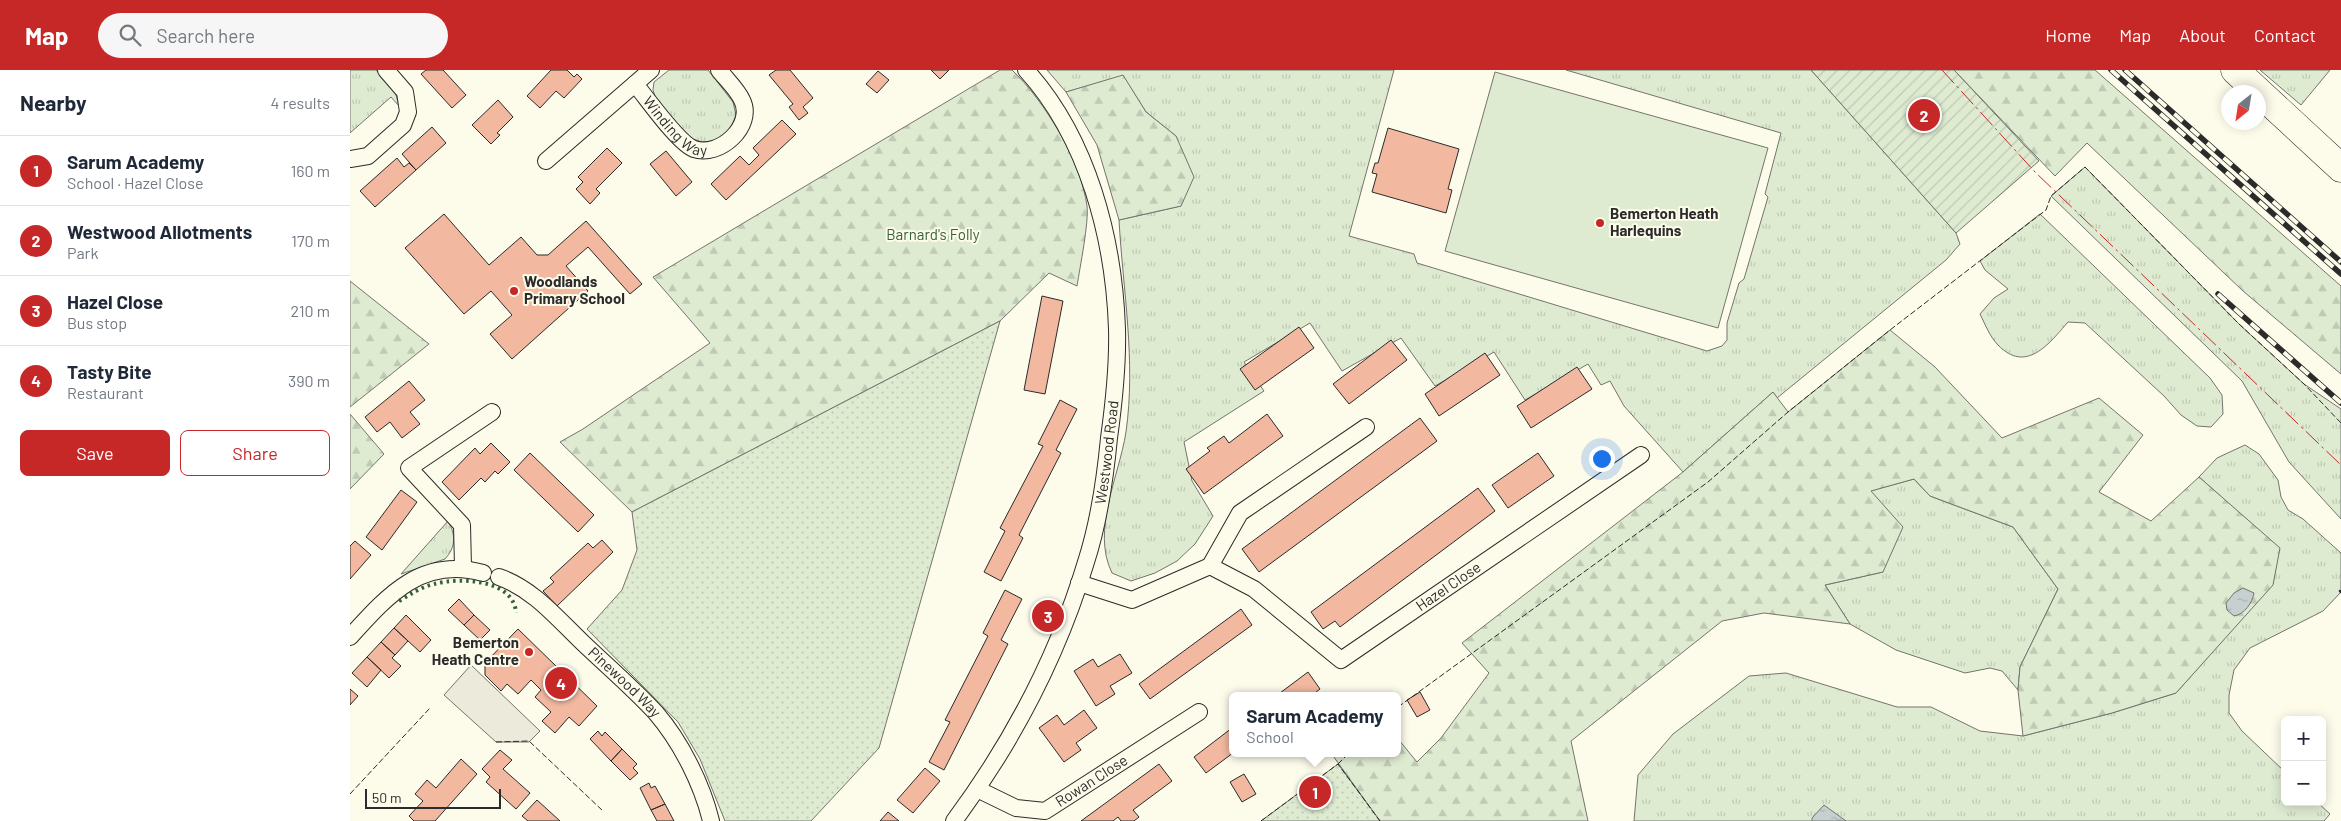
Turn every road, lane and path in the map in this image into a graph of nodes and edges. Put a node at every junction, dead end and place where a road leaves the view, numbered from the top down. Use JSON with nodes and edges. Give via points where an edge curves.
{"nodes":[{"id":1,"x":386,"y":70,"type":"edge"},
{"id":2,"x":651,"y":70,"type":"edge"},
{"id":3,"x":718,"y":70,"type":"edge"},
{"id":4,"x":1026,"y":70,"type":"edge"},
{"id":5,"x":2235,"y":70,"type":"edge"},
{"id":6,"x":635,"y":84,"type":"junction"},
{"id":7,"x":350,"y":159,"type":"edge"},
{"id":8,"x":546,"y":161,"type":"dead end"},
{"id":9,"x":2341,"y":168,"type":"edge"},
{"id":10,"x":492,"y":412,"type":"dead end"},
{"id":11,"x":1366,"y":428,"type":"dead end"},
{"id":12,"x":1641,"y":455,"type":"dead end"},
{"id":13,"x":1210,"y":566,"type":"junction"},
{"id":14,"x":463,"y":567,"type":"junction"},
{"id":15,"x":1079,"y":584,"type":"junction"},
{"id":16,"x":350,"y":637,"type":"edge"},
{"id":17,"x":1199,"y":712,"type":"dead end"},
{"id":18,"x":977,"y":789,"type":"junction"},
{"id":19,"x":711,"y":821,"type":"edge"},
{"id":20,"x":954,"y":821,"type":"edge"}],
"edges":[{"from":1,"to":7,"type":"street","via":[[405,92],[408,112],[403,125],[368,156]]},
{"from":2,"to":6,"type":"street","name":"Winding Way"},
{"from":3,"to":6,"type":"street","name":"Winding Way","via":[[742,100],[745,113],[733,138],[721,147],[707,150],[694,149],[683,141]]},
{"from":4,"to":15,"type":"street","name":"Westwood Road","via":[[1053,105],[1085,171],[1104,230],[1114,298],[1116,367],[1107,456],[1097,522]]},
{"from":5,"to":9,"type":"highway"},
{"from":6,"to":8,"type":"street","name":"Winding Way"},
{"from":10,"to":14,"type":"street","via":[[409,468],[462,525]]},
{"from":11,"to":13,"type":"street","via":[[1240,513]]},
{"from":12,"to":13,"type":"street","name":"Hazel Close","via":[[1341,660],[1254,589]]},
{"from":13,"to":15,"type":"street","via":[[1132,600]]},
{"from":14,"to":16,"type":"street","name":"Pinewood Way","via":[[412,579],[394,591]]},
{"from":14,"to":19,"type":"street","name":"Pinewood Way","via":[[512,582],[539,600],[656,714],[697,780]]},
{"from":15,"to":18,"type":"street","name":"Westwood Road","via":[[1028,704]]},
{"from":17,"to":18,"type":"street","name":"Rowan Close","via":[[1045,811],[1016,808]]},
{"from":18,"to":20,"type":"street","name":"Westwood Road"}]}
